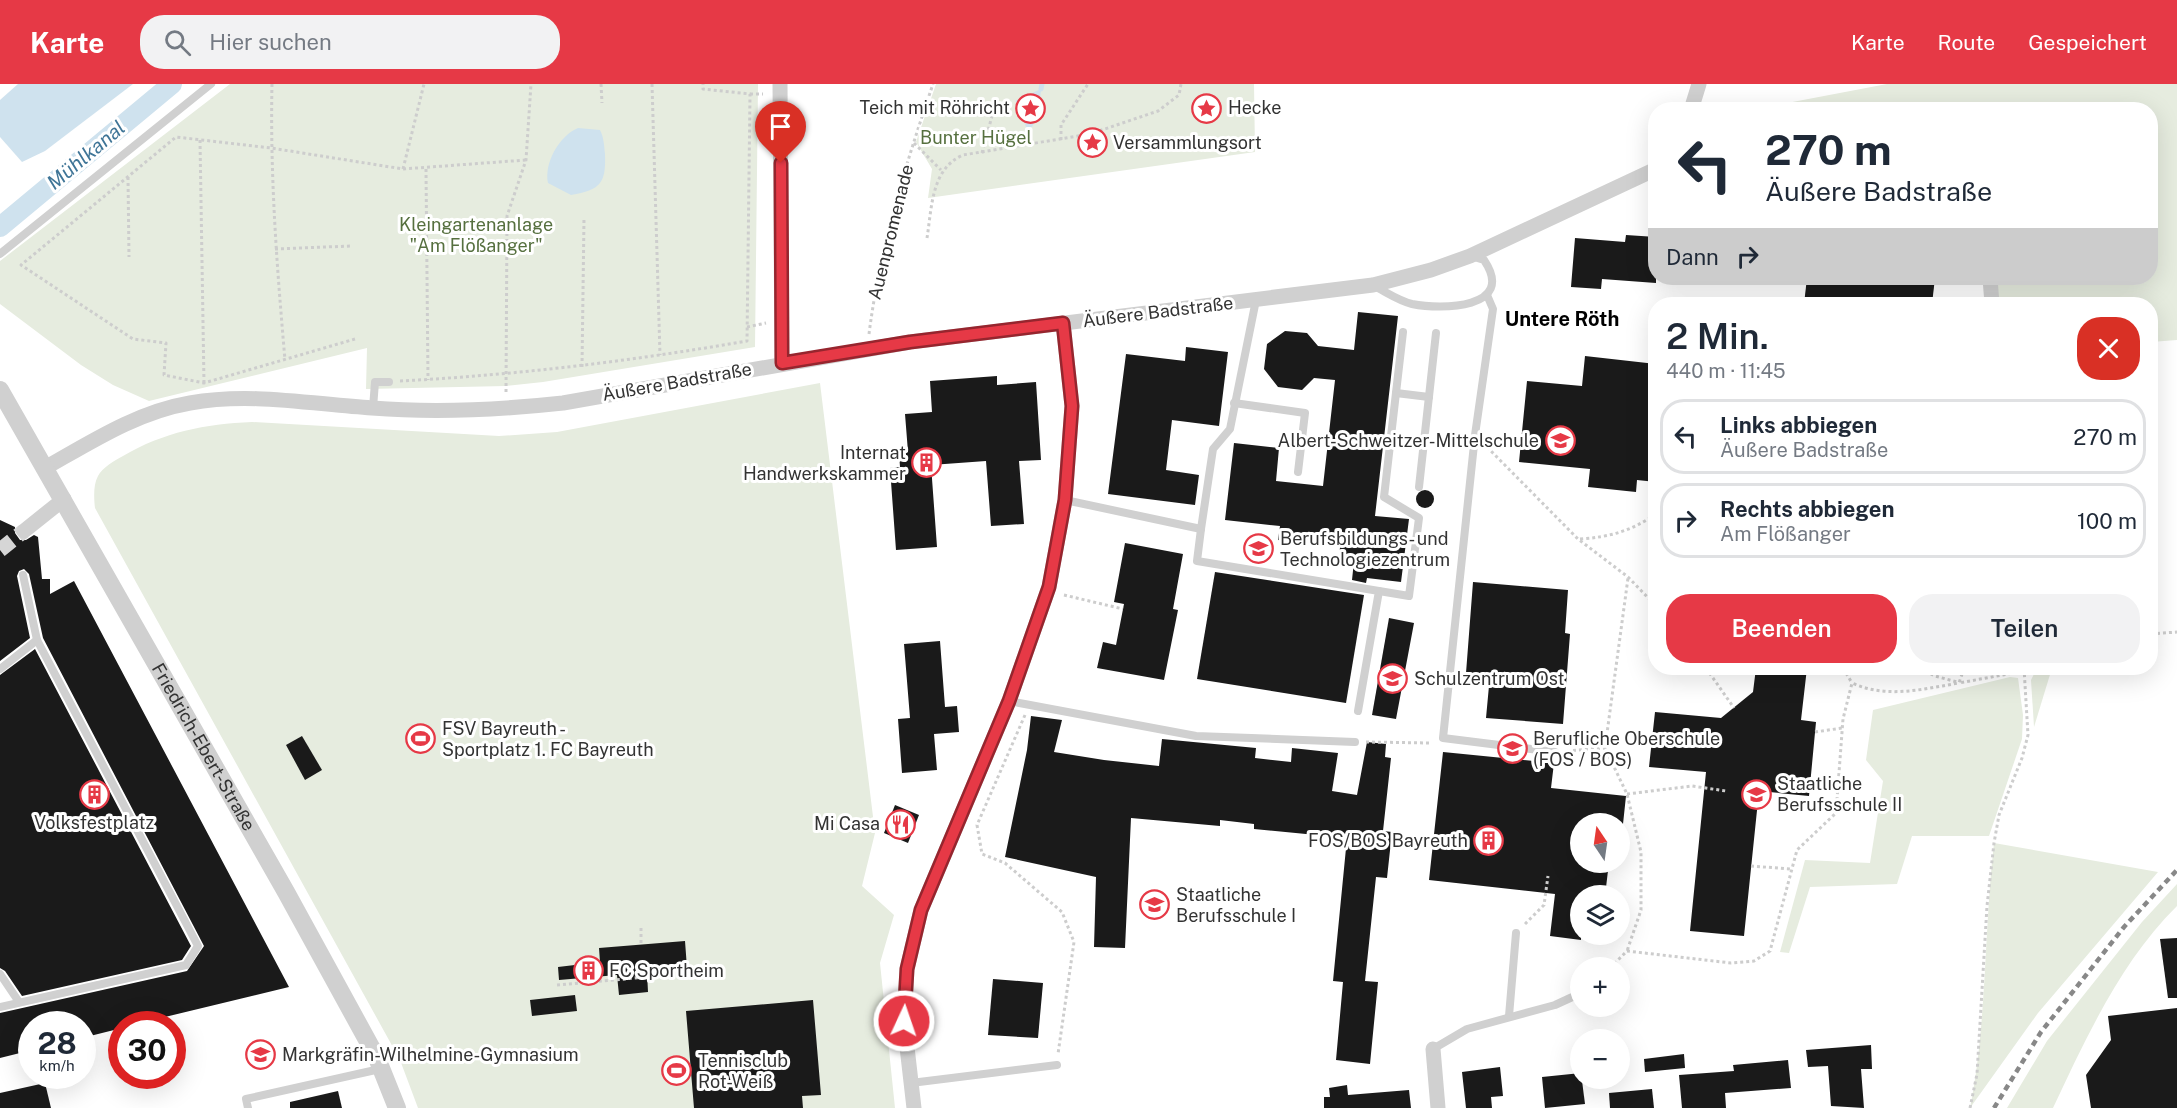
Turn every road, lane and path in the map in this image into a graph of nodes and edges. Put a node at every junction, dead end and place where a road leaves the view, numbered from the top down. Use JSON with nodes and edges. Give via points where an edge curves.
{"nodes":[{"id":1,"x":211,"y":84,"type":"edge"},
{"id":2,"x":272,"y":84,"type":"edge"},
{"id":3,"x":424,"y":84,"type":"edge"},
{"id":4,"x":531,"y":84,"type":"edge"},
{"id":5,"x":601,"y":84,"type":"edge"},
{"id":6,"x":652,"y":84,"type":"edge"},
{"id":7,"x":704,"y":84,"type":"edge"},
{"id":8,"x":780,"y":84,"type":"edge"},
{"id":9,"x":933,"y":84,"type":"edge"},
{"id":10,"x":1088,"y":84,"type":"edge"},
{"id":11,"x":1181,"y":84,"type":"edge"},
{"id":12,"x":1699,"y":84,"type":"edge"},
{"id":13,"x":1006,"y":102,"type":"dead end"},
{"id":14,"x":1693,"y":102,"type":"edge"},
{"id":15,"x":602,"y":103,"type":"dead end"},
{"id":16,"x":200,"y":140,"type":"junction"},
{"id":17,"x":1061,"y":140,"type":"junction"},
{"id":18,"x":914,"y":143,"type":"junction"},
{"id":19,"x":271,"y":148,"type":"junction"},
{"id":20,"x":982,"y":153,"type":"junction"},
{"id":21,"x":526,"y":160,"type":"junction"},
{"id":22,"x":403,"y":169,"type":"junction"},
{"id":23,"x":426,"y":169,"type":"junction"},
{"id":24,"x":941,"y":170,"type":"junction"},
{"id":25,"x":1648,"y":174,"type":"edge"},
{"id":26,"x":128,"y":177,"type":"junction"},
{"id":27,"x":584,"y":218,"type":"dead end"},
{"id":28,"x":927,"y":238,"type":"dead end"},
{"id":29,"x":351,"y":246,"type":"dead end"},
{"id":30,"x":275,"y":249,"type":"junction"},
{"id":31,"x":0,"y":254,"type":"edge"},
{"id":32,"x":1470,"y":256,"type":"junction"},
{"id":33,"x":129,"y":257,"type":"dead end"},
{"id":34,"x":1373,"y":285,"type":"junction"},
{"id":35,"x":1487,"y":295,"type":"junction"},
{"id":36,"x":1256,"y":300,"type":"junction"},
{"id":37,"x":1063,"y":323,"type":"junction"},
{"id":38,"x":1403,"y":332,"type":"dead end"},
{"id":39,"x":1436,"y":333,"type":"dead end"},
{"id":40,"x":355,"y":339,"type":"dead end"},
{"id":41,"x":867,"y":348,"type":"junction"},
{"id":42,"x":660,"y":356,"type":"junction"},
{"id":43,"x":285,"y":360,"type":"junction"},
{"id":44,"x":782,"y":363,"type":"junction"},
{"id":45,"x":582,"y":367,"type":"junction"},
{"id":46,"x":506,"y":376,"type":"junction"},
{"id":47,"x":428,"y":380,"type":"junction"},
{"id":48,"x":389,"y":382,"type":"joint"},
{"id":49,"x":204,"y":383,"type":"junction"},
{"id":50,"x":0,"y":390,"type":"edge"},
{"id":51,"x":1396,"y":393,"type":"junction"},
{"id":52,"x":1429,"y":397,"type":"junction"},
{"id":53,"x":1234,"y":403,"type":"junction"},
{"id":54,"x":374,"y":408,"type":"junction"},
{"id":55,"x":505,"y":409,"type":"junction"},
{"id":56,"x":1475,"y":435,"type":"junction"},
{"id":57,"x":45,"y":468,"type":"junction"},
{"id":58,"x":1298,"y":472,"type":"dead end"},
{"id":59,"x":1419,"y":487,"type":"dead end"},
{"id":60,"x":64,"y":499,"type":"junction"},
{"id":61,"x":1065,"y":500,"type":"junction"},
{"id":62,"x":1648,"y":519,"type":"edge"},
{"id":63,"x":1201,"y":529,"type":"junction"},
{"id":64,"x":24,"y":531,"type":"tunnel mouth"},
{"id":65,"x":1578,"y":539,"type":"junction"},
{"id":66,"x":23,"y":575,"type":"dead end"},
{"id":67,"x":1628,"y":577,"type":"junction"},
{"id":68,"x":1048,"y":591,"type":"junction"},
{"id":69,"x":1379,"y":591,"type":"junction"},
{"id":70,"x":1648,"y":598,"type":"edge"},
{"id":71,"x":1123,"y":609,"type":"dead end"},
{"id":72,"x":2177,"y":632,"type":"edge"},
{"id":73,"x":2158,"y":633,"type":"edge"},
{"id":74,"x":37,"y":640,"type":"junction"},
{"id":75,"x":0,"y":669,"type":"edge"},
{"id":76,"x":1711,"y":675,"type":"edge"},
{"id":77,"x":1847,"y":675,"type":"edge"},
{"id":78,"x":1933,"y":675,"type":"edge"},
{"id":79,"x":1962,"y":675,"type":"edge"},
{"id":80,"x":1997,"y":675,"type":"edge"},
{"id":81,"x":2025,"y":675,"type":"edge"},
{"id":82,"x":1852,"y":683,"type":"junction"},
{"id":83,"x":1959,"y":683,"type":"junction"},
{"id":84,"x":1009,"y":701,"type":"junction"},
{"id":85,"x":1029,"y":705,"type":"junction"},
{"id":86,"x":1734,"y":708,"type":"dead end"},
{"id":87,"x":1358,"y":711,"type":"dead end"},
{"id":88,"x":1842,"y":729,"type":"junction"},
{"id":89,"x":1815,"y":732,"type":"dead end"},
{"id":90,"x":1355,"y":742,"type":"joint"},
{"id":91,"x":1436,"y":742,"type":"dead end"},
{"id":92,"x":1605,"y":748,"type":"junction"},
{"id":93,"x":1555,"y":752,"type":"joint"},
{"id":94,"x":1726,"y":791,"type":"dead end"},
{"id":95,"x":1627,"y":794,"type":"junction"},
{"id":96,"x":1751,"y":866,"type":"dead end"},
{"id":97,"x":1791,"y":869,"type":"junction"},
{"id":98,"x":1548,"y":876,"type":"dead end"},
{"id":99,"x":1526,"y":923,"type":"dead end"},
{"id":100,"x":641,"y":928,"type":"dead end"},
{"id":101,"x":1516,"y":933,"type":"dead end"},
{"id":102,"x":641,"y":945,"type":"dead end"},
{"id":103,"x":1627,"y":951,"type":"junction"},
{"id":104,"x":1621,"y":957,"type":"edge"},
{"id":105,"x":692,"y":973,"type":"dead end"},
{"id":106,"x":0,"y":974,"type":"edge"},
{"id":107,"x":557,"y":985,"type":"dead end"},
{"id":108,"x":1570,"y":998,"type":"edge"},
{"id":109,"x":19,"y":1002,"type":"junction"},
{"id":110,"x":0,"y":1007,"type":"edge"},
{"id":111,"x":1509,"y":1016,"type":"junction"},
{"id":112,"x":1433,"y":1049,"type":"joint"},
{"id":113,"x":1057,"y":1065,"type":"joint"},
{"id":114,"x":382,"y":1069,"type":"junction"},
{"id":115,"x":911,"y":1083,"type":"junction"},
{"id":116,"x":248,"y":1108,"type":"edge"},
{"id":117,"x":397,"y":1108,"type":"edge"},
{"id":118,"x":914,"y":1108,"type":"edge"},
{"id":119,"x":1438,"y":1108,"type":"edge"},
{"id":120,"x":1970,"y":1108,"type":"edge"}],
"edges":[{"from":1,"to":31,"type":"lane"},
{"from":2,"to":19,"type":"path"},
{"from":3,"to":22,"type":"path"},
{"from":4,"to":21,"type":"path"},
{"from":5,"to":15,"type":"path"},
{"from":6,"to":42,"type":"path"},
{"from":7,"to":42,"type":"path","via":[[703,89],[750,94],[747,341]]},
{"from":8,"to":44,"type":"street"},
{"from":9,"to":18,"type":"path","name":"Auenpromenade"},
{"from":10,"to":17,"type":"path","via":[[1061,125]]},
{"from":11,"to":17,"type":"path","via":[[1179,95],[1158,111]]},
{"from":12,"to":14,"type":"street"},
{"from":13,"to":20,"type":"path","via":[[995,105]]},
{"from":16,"to":19,"type":"path"},
{"from":16,"to":26,"type":"path","via":[[176,137]]},
{"from":16,"to":49,"type":"path"},
{"from":17,"to":20,"type":"path"},
{"from":18,"to":24,"type":"path"},
{"from":18,"to":41,"type":"path","name":"Auenpromenade","via":[[878,271]]},
{"from":19,"to":22,"type":"path"},
{"from":19,"to":30,"type":"path"},
{"from":20,"to":24,"type":"path","via":[[950,161]]},
{"from":21,"to":23,"type":"path"},
{"from":21,"to":46,"type":"path","via":[[507,216]]},
{"from":22,"to":23,"type":"path"},
{"from":23,"to":47,"type":"path"},
{"from":24,"to":28,"type":"path"},
{"from":25,"to":32,"type":"street","name":"Äußere Badstraße"},
{"from":26,"to":33,"type":"path"},
{"from":26,"to":49,"type":"path","via":[[21,265],[133,339],[165,343],[164,375]]},
{"from":27,"to":45,"type":"path"},
{"from":29,"to":30,"type":"path"},
{"from":30,"to":43,"type":"path"},
{"from":32,"to":34,"type":"street","name":"Äußere Badstraße"},
{"from":32,"to":35,"type":"lane","via":[[1484,260],[1489,267],[1492,281]]},
{"from":34,"to":35,"type":"lane","via":[[1410,304],[1452,307],[1476,302]]},
{"from":34,"to":36,"type":"street","name":"Äußere Badstraße"},
{"from":35,"to":56,"type":"lane","via":[[1493,309]]},
{"from":36,"to":37,"type":"street","name":"Äußere Badstraße"},
{"from":36,"to":53,"type":"lane"},
{"from":37,"to":41,"type":"street","name":"Äußere Badstraße"},
{"from":37,"to":61,"type":"street","via":[[1072,406]]},
{"from":38,"to":51,"type":"lane"},
{"from":39,"to":52,"type":"lane"},
{"from":40,"to":43,"type":"path"},
{"from":41,"to":44,"type":"street","name":"Äußere Badstraße"},
{"from":42,"to":45,"type":"path"},
{"from":43,"to":49,"type":"path"},
{"from":44,"to":55,"type":"street","name":"Äußere Badstraße","via":[[563,403]]},
{"from":45,"to":46,"type":"path"},
{"from":46,"to":47,"type":"path"},
{"from":46,"to":55,"type":"path"},
{"from":47,"to":48,"type":"path"},
{"from":48,"to":54,"type":"lane","via":[[375,382]]},
{"from":50,"to":57,"type":"street","name":"Friedrich-Ebert-Straße"},
{"from":51,"to":52,"type":"lane"},
{"from":51,"to":69,"type":"lane","via":[[1384,497],[1419,518],[1409,596]]},
{"from":52,"to":59,"type":"lane"},
{"from":53,"to":58,"type":"lane","via":[[1305,413]]},
{"from":53,"to":63,"type":"lane","via":[[1230,429],[1213,448]]},
{"from":54,"to":55,"type":"street","name":"Äußere Badstraße"},
{"from":54,"to":57,"type":"street","name":"Äußere Badstraße","via":[[226,398],[188,403],[148,414]]},
{"from":56,"to":65,"type":"path"},
{"from":56,"to":93,"type":"lane","via":[[1443,738]]},
{"from":57,"to":60,"type":"street","name":"Friedrich-Ebert-Straße"},
{"from":60,"to":64,"type":"street"},
{"from":60,"to":114,"type":"street","name":"Friedrich-Ebert-Straße","via":[[227,784]]},
{"from":61,"to":63,"type":"lane"},
{"from":61,"to":68,"type":"street"},
{"from":62,"to":65,"type":"path","via":[[1608,537]]},
{"from":63,"to":69,"type":"lane","via":[[1197,561]]},
{"from":65,"to":67,"type":"path"},
{"from":66,"to":74,"type":"lane"},
{"from":67,"to":70,"type":"path"},
{"from":67,"to":92,"type":"path"},
{"from":68,"to":71,"type":"path"},
{"from":68,"to":84,"type":"street"},
{"from":69,"to":87,"type":"lane"},
{"from":72,"to":73,"type":"path"},
{"from":74,"to":75,"type":"lane"},
{"from":74,"to":109,"type":"lane","via":[[198,946],[186,965]]},
{"from":76,"to":86,"type":"path"},
{"from":77,"to":82,"type":"path"},
{"from":78,"to":83,"type":"path"},
{"from":79,"to":83,"type":"path"},
{"from":80,"to":83,"type":"path"},
{"from":81,"to":120,"type":"path","via":[[2028,735],[1999,815],[1987,906],[1977,1074]]},
{"from":82,"to":83,"type":"path","via":[[1870,691],[1901,693]]},
{"from":82,"to":88,"type":"path"},
{"from":84,"to":85,"type":"lane"},
{"from":84,"to":115,"type":"street","via":[[921,910],[907,969],[904,1021]]},
{"from":85,"to":90,"type":"lane","via":[[1196,736]]},
{"from":85,"to":113,"type":"path","via":[[977,825],[982,854],[1005,863],[1062,912],[1074,942]]},
{"from":88,"to":89,"type":"path"},
{"from":88,"to":97,"type":"path","via":[[1836,813],[1797,850]]},
{"from":90,"to":91,"type":"path"},
{"from":92,"to":93,"type":"path"},
{"from":92,"to":95,"type":"path"},
{"from":94,"to":95,"type":"path","via":[[1692,786]]},
{"from":95,"to":103,"type":"path","via":[[1641,852],[1641,910]]},
{"from":96,"to":97,"type":"path"},
{"from":97,"to":103,"type":"path","via":[[1770,951],[1755,961],[1731,963]]},
{"from":98,"to":99,"type":"path","via":[[1544,905]]},
{"from":100,"to":102,"type":"path"},
{"from":101,"to":111,"type":"lane"},
{"from":103,"to":104,"type":"path"},
{"from":105,"to":107,"type":"path"},
{"from":106,"to":109,"type":"lane"},
{"from":108,"to":111,"type":"lane"},
{"from":109,"to":110,"type":"lane"},
{"from":111,"to":112,"type":"lane","via":[[1467,1029]]},
{"from":112,"to":119,"type":"street"},
{"from":113,"to":115,"type":"lane"},
{"from":114,"to":116,"type":"lane","via":[[246,1099]]},
{"from":114,"to":117,"type":"street","name":"Friedrich-Ebert-Straße"},
{"from":115,"to":118,"type":"street"}]}
